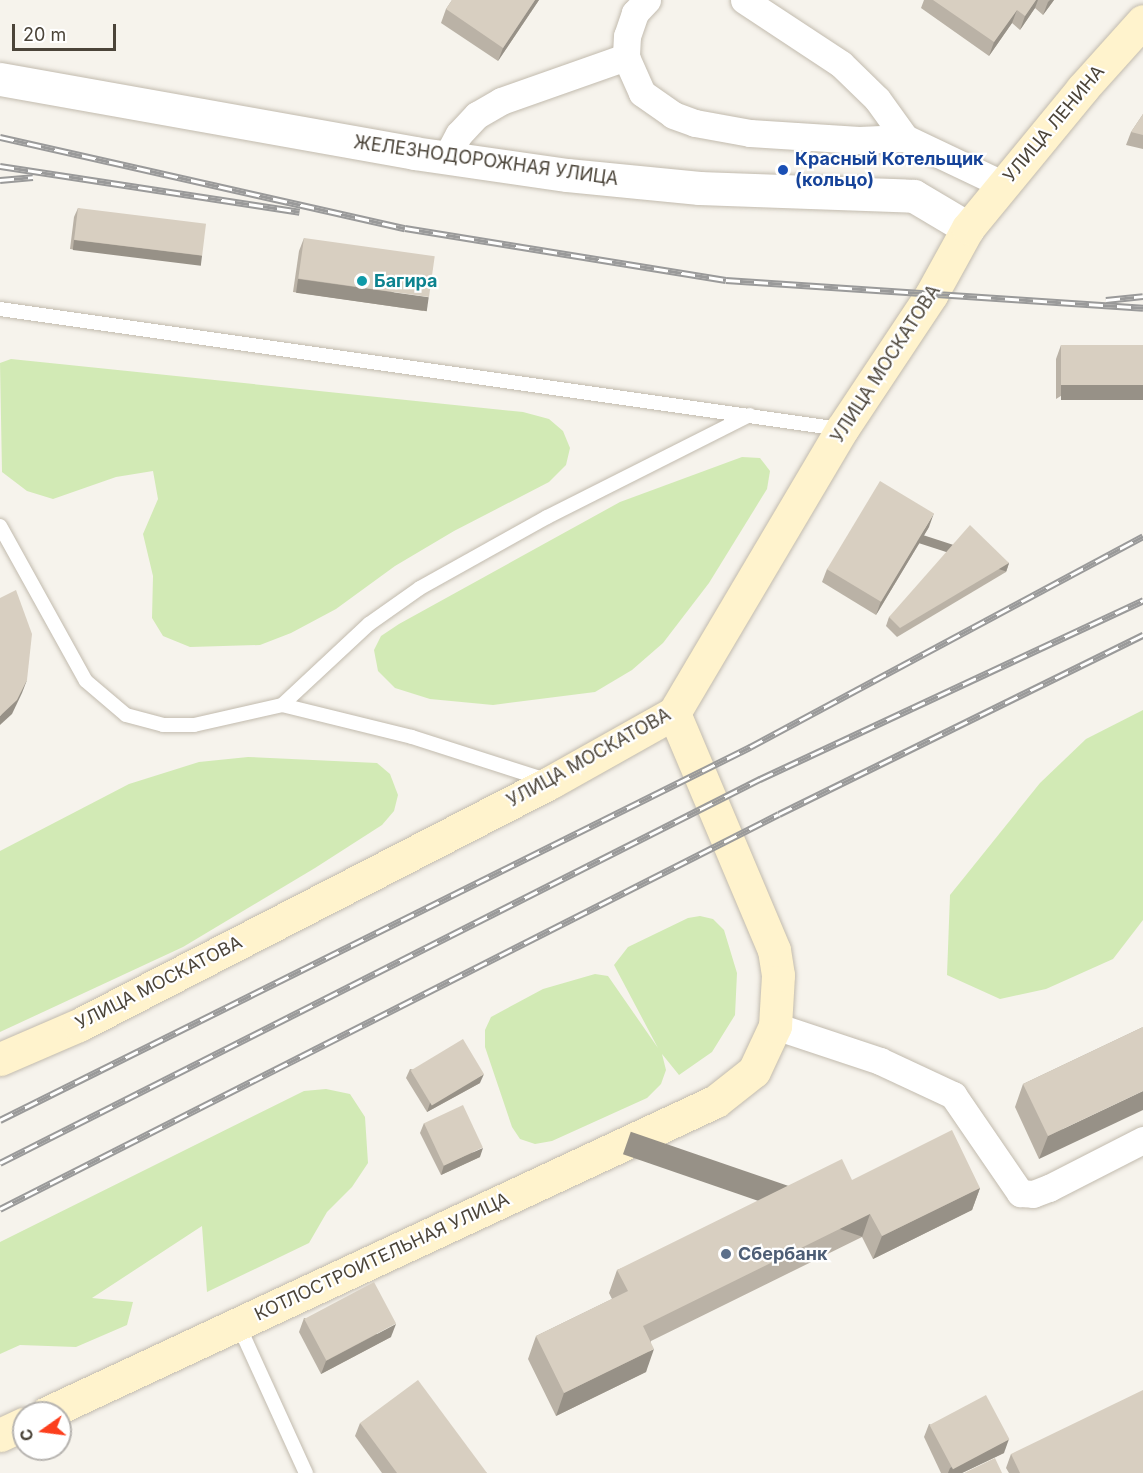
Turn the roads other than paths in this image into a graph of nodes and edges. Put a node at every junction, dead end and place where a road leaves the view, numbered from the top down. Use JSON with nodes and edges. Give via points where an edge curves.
{"nodes":[{"id":1,"x":646,"y":0,"type":"edge"},
{"id":2,"x":744,"y":0,"type":"edge"},
{"id":3,"x":1143,"y":21,"type":"edge"},
{"id":4,"x":627,"y":57,"type":"junction"},
{"id":5,"x":0,"y":79,"type":"edge"},
{"id":6,"x":905,"y":138,"type":"junction"},
{"id":7,"x":446,"y":158,"type":"junction"},
{"id":8,"x":1004,"y":185,"type":"junction"},
{"id":9,"x":968,"y":228,"type":"junction"},
{"id":10,"x":0,"y":309,"type":"edge"},
{"id":11,"x":750,"y":415,"type":"junction"},
{"id":12,"x":843,"y":429,"type":"junction"},
{"id":13,"x":0,"y":526,"type":"edge"},
{"id":14,"x":282,"y":705,"type":"junction"},
{"id":15,"x":674,"y":713,"type":"junction"},
{"id":16,"x":551,"y":782,"type":"junction"},
{"id":17,"x":775,"y":1026,"type":"junction"},
{"id":18,"x":0,"y":1059,"type":"edge"},
{"id":19,"x":1143,"y":1140,"type":"edge"},
{"id":20,"x":238,"y":1324,"type":"junction"},
{"id":21,"x":72,"y":1401,"type":"edge"},
{"id":22,"x":306,"y":1473,"type":"edge"}],
"edges":[{"from":1,"to":4,"type":"street","via":[[635,13],[627,36]]},
{"from":2,"to":6,"type":"street","via":[[854,75]]},
{"from":3,"to":8,"type":"main road","name":"УЛИЦА ЛЕНИНА"},
{"from":4,"to":6,"type":"street","via":[[642,93],[673,115],[695,123],[802,137]]},
{"from":4,"to":7,"type":"street","via":[[501,101],[477,115],[459,134]]},
{"from":5,"to":7,"type":"street","name":"ЖЕЛЕЗНОДОРОЖНАЯ УЛИЦА"},
{"from":6,"to":8,"type":"street"},
{"from":7,"to":9,"type":"street","name":"ЖЕЛЕЗНОДОРОЖНАЯ УЛИЦА","via":[[699,188],[914,196]]},
{"from":8,"to":9,"type":"main road","name":"УЛИЦА ЛЕНИНА"},
{"from":9,"to":12,"type":"main road","name":"УЛИЦА МОСКАТОВА","via":[[931,295]]},
{"from":10,"to":11,"type":"lane"},
{"from":11,"to":12,"type":"lane"},
{"from":11,"to":14,"type":"lane","via":[[547,517],[420,588],[369,624]]},
{"from":12,"to":15,"type":"main road","name":"УЛИЦА МОСКАТОВА"},
{"from":13,"to":14,"type":"lane","via":[[86,681],[126,715],[163,725],[194,725]]},
{"from":14,"to":16,"type":"lane","via":[[371,725]]},
{"from":15,"to":16,"type":"main road","name":"УЛИЦА МОСКАТОВА"},
{"from":15,"to":17,"type":"main road","name":"КОТЛОСТРОИТЕЛЬНАЯ УЛИЦА","via":[[774,950],[779,998]]},
{"from":16,"to":18,"type":"main road","name":"УЛИЦА МОСКАТОВА","via":[[79,1025]]},
{"from":17,"to":19,"type":"street","via":[[880,1061],[952,1095],[1020,1193],[1033,1194],[1049,1188]]},
{"from":17,"to":20,"type":"main road","name":"КОТЛОСТРОИТЕЛЬНАЯ УЛИЦА","via":[[754,1071],[716,1101]]},
{"from":20,"to":21,"type":"main road","name":"КОТЛОСТРОИТЕЛЬНАЯ УЛИЦА"},
{"from":20,"to":22,"type":"lane"}]}
